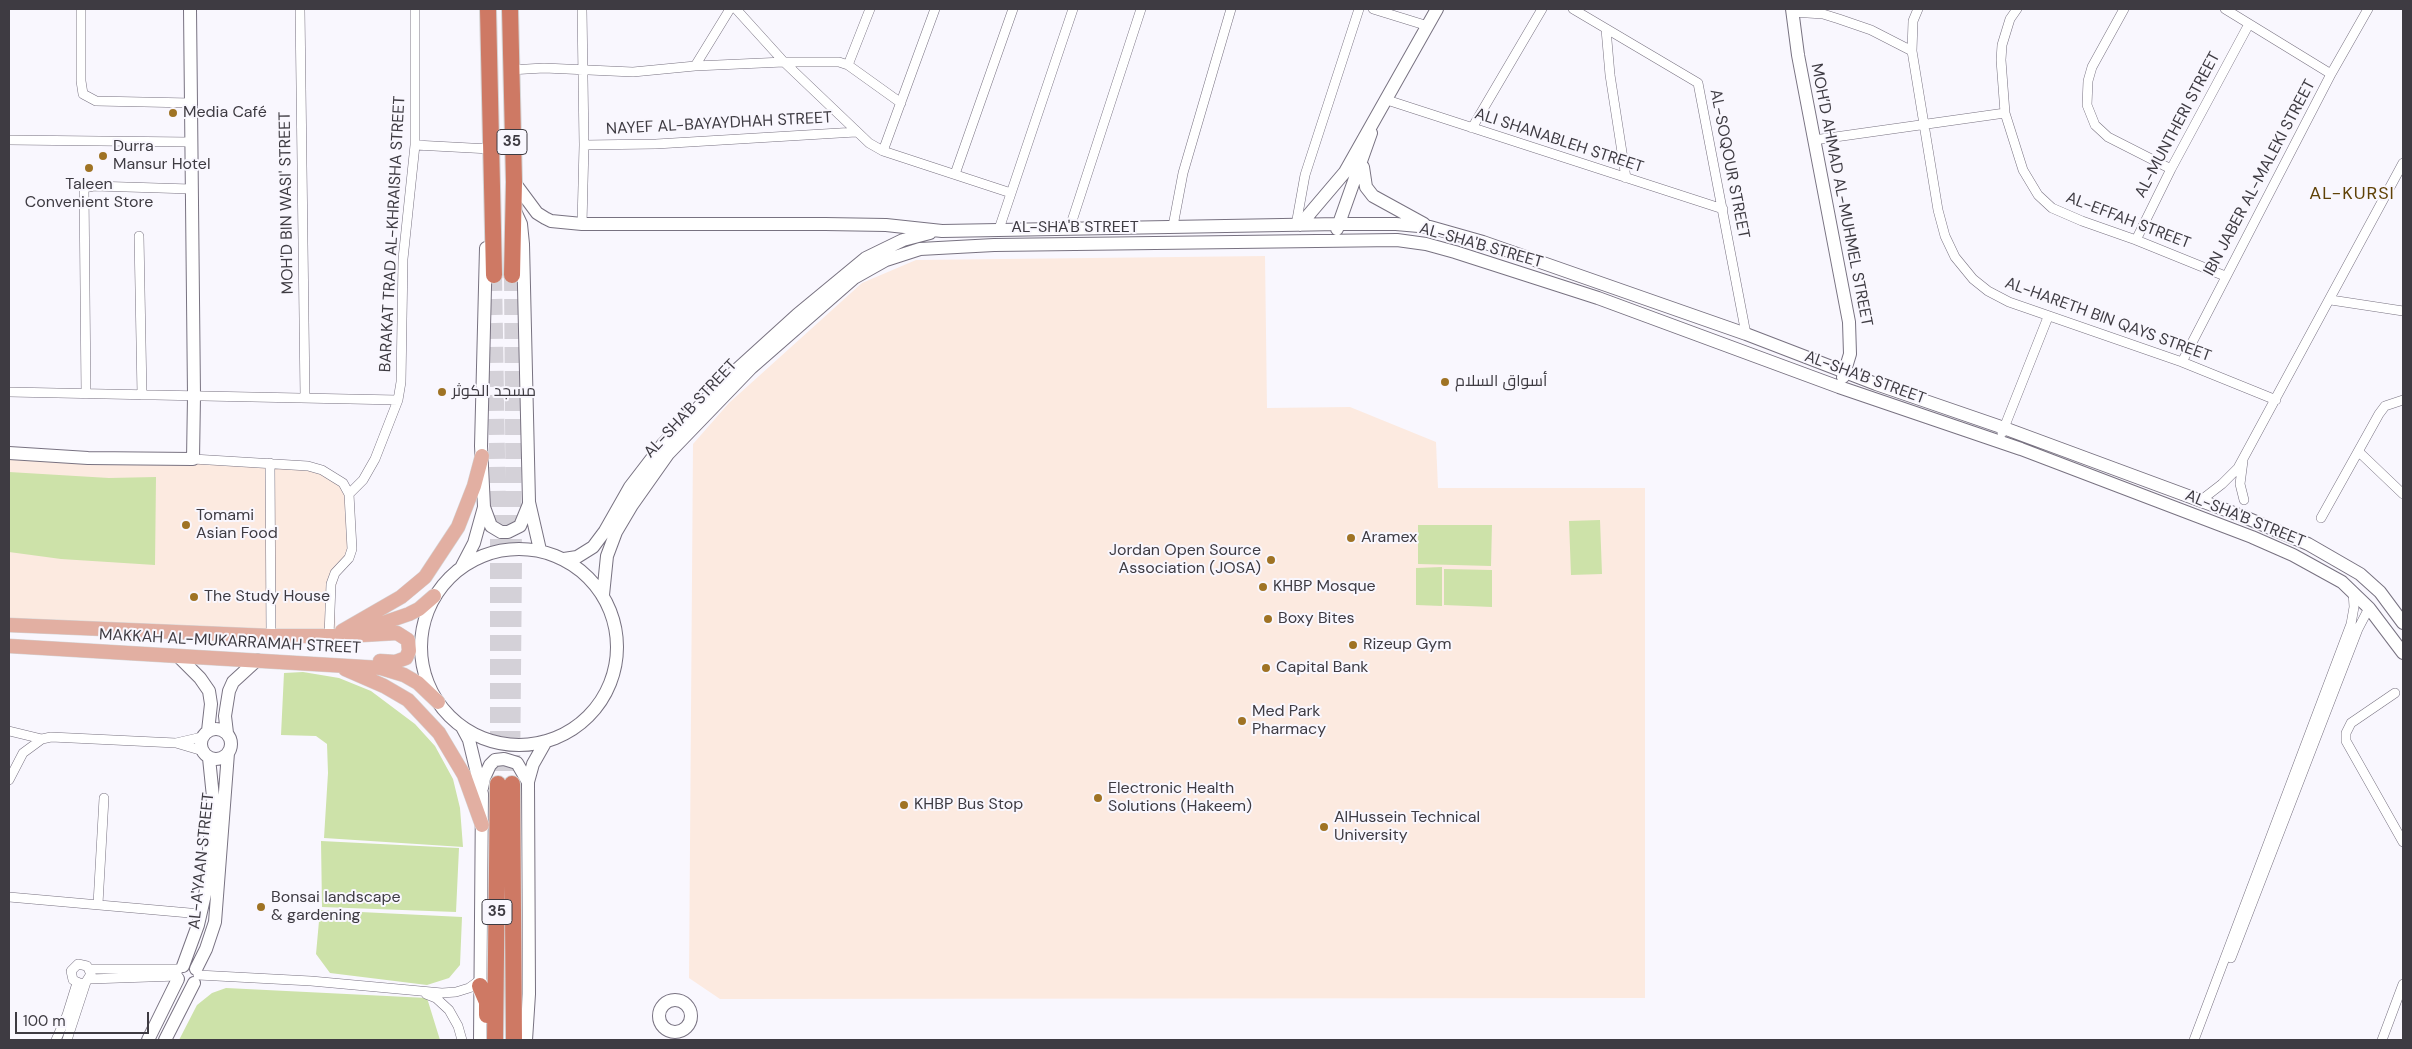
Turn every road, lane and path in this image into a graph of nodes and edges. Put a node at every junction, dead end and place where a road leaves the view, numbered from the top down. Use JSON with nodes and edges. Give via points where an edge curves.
{"nodes":[{"id":1,"x":81,"y":9,"type":"edge"},
{"id":2,"x":190,"y":9,"type":"edge"},
{"id":3,"x":300,"y":9,"type":"edge"},
{"id":4,"x":415,"y":9,"type":"edge"},
{"id":5,"x":488,"y":9,"type":"edge"},
{"id":6,"x":510,"y":9,"type":"edge"},
{"id":7,"x":582,"y":9,"type":"edge"},
{"id":8,"x":730,"y":9,"type":"edge"},
{"id":9,"x":736,"y":9,"type":"edge"},
{"id":10,"x":870,"y":9,"type":"edge"},
{"id":11,"x":934,"y":9,"type":"edge"},
{"id":12,"x":1013,"y":9,"type":"edge"},
{"id":13,"x":1073,"y":9,"type":"edge"},
{"id":14,"x":1141,"y":9,"type":"edge"},
{"id":15,"x":1231,"y":9,"type":"edge"},
{"id":16,"x":1359,"y":9,"type":"edge"},
{"id":17,"x":1374,"y":9,"type":"edge"},
{"id":18,"x":1438,"y":9,"type":"edge"},
{"id":19,"x":1542,"y":9,"type":"edge"},
{"id":20,"x":1573,"y":9,"type":"edge"},
{"id":21,"x":1918,"y":9,"type":"edge"},
{"id":22,"x":2016,"y":9,"type":"edge"},
{"id":23,"x":2124,"y":9,"type":"edge"},
{"id":24,"x":2225,"y":9,"type":"edge"},
{"id":25,"x":2368,"y":9,"type":"edge"},
{"id":26,"x":1792,"y":10,"type":"edge"},
{"id":27,"x":2249,"y":24,"type":"junction"},
{"id":28,"x":1428,"y":26,"type":"junction"},
{"id":29,"x":1606,"y":29,"type":"junction"},
{"id":30,"x":1912,"y":51,"type":"junction"},
{"id":31,"x":784,"y":62,"type":"junction"},
{"id":32,"x":848,"y":65,"type":"junction"},
{"id":33,"x":696,"y":66,"type":"junction"},
{"id":34,"x":516,"y":69,"type":"junction"},
{"id":35,"x":583,"y":71,"type":"junction"},
{"id":36,"x":2331,"y":74,"type":"junction"},
{"id":37,"x":1387,"y":100,"type":"junction"},
{"id":38,"x":190,"y":103,"type":"junction"},
{"id":39,"x":901,"y":103,"type":"junction"},
{"id":40,"x":2005,"y":113,"type":"junction"},
{"id":41,"x":1373,"y":124,"type":"junction"},
{"id":42,"x":1924,"y":126,"type":"junction"},
{"id":43,"x":1472,"y":128,"type":"junction"},
{"id":44,"x":856,"y":132,"type":"junction"},
{"id":45,"x":9,"y":140,"type":"edge"},
{"id":46,"x":1814,"y":140,"type":"junction"},
{"id":47,"x":191,"y":142,"type":"junction"},
{"id":48,"x":415,"y":145,"type":"junction"},
{"id":49,"x":584,"y":145,"type":"junction"},
{"id":50,"x":490,"y":149,"type":"junction"},
{"id":51,"x":883,"y":151,"type":"junction"},
{"id":52,"x":1363,"y":162,"type":"junction"},
{"id":53,"x":2403,"y":163,"type":"edge"},
{"id":54,"x":2171,"y":169,"type":"junction"},
{"id":55,"x":955,"y":174,"type":"junction"},
{"id":56,"x":1626,"y":178,"type":"junction"},
{"id":57,"x":514,"y":182,"type":"junction"},
{"id":58,"x":191,"y":189,"type":"junction"},
{"id":59,"x":1011,"y":193,"type":"junction"},
{"id":60,"x":492,"y":206,"type":"junction"},
{"id":61,"x":514,"y":206,"type":"junction"},
{"id":62,"x":1723,"y":209,"type":"junction"},
{"id":63,"x":582,"y":224,"type":"junction"},
{"id":64,"x":1339,"y":224,"type":"junction"},
{"id":65,"x":1298,"y":225,"type":"junction"},
{"id":66,"x":1173,"y":226,"type":"junction"},
{"id":67,"x":1070,"y":227,"type":"junction"},
{"id":68,"x":1110,"y":227,"type":"junction"},
{"id":69,"x":1430,"y":227,"type":"junction"},
{"id":70,"x":999,"y":229,"type":"junction"},
{"id":71,"x":942,"y":231,"type":"junction"},
{"id":72,"x":138,"y":236,"type":"dead end"},
{"id":73,"x":1334,"y":239,"type":"junction"},
{"id":74,"x":2136,"y":240,"type":"junction"},
{"id":75,"x":1110,"y":244,"type":"junction"},
{"id":76,"x":494,"y":275,"type":"tunnel mouth"},
{"id":77,"x":512,"y":275,"type":"tunnel mouth"},
{"id":78,"x":2225,"y":276,"type":"junction"},
{"id":79,"x":2331,"y":300,"type":"junction"},
{"id":80,"x":2403,"y":311,"type":"edge"},
{"id":81,"x":2048,"y":317,"type":"junction"},
{"id":82,"x":1746,"y":334,"type":"junction"},
{"id":83,"x":2182,"y":362,"type":"junction"},
{"id":84,"x":1845,"y":372,"type":"junction"},
{"id":85,"x":1839,"y":387,"type":"junction"},
{"id":86,"x":9,"y":392,"type":"edge"},
{"id":87,"x":86,"y":394,"type":"junction"},
{"id":88,"x":142,"y":395,"type":"junction"},
{"id":89,"x":194,"y":396,"type":"junction"},
{"id":90,"x":305,"y":397,"type":"junction"},
{"id":91,"x":398,"y":400,"type":"junction"},
{"id":92,"x":2276,"y":400,"type":"junction"},
{"id":93,"x":2403,"y":400,"type":"edge"},
{"id":94,"x":2004,"y":428,"type":"junction"},
{"id":95,"x":1999,"y":441,"type":"junction"},
{"id":96,"x":2359,"y":452,"type":"junction"},
{"id":97,"x":9,"y":453,"type":"edge"},
{"id":98,"x":482,"y":456,"type":"junction"},
{"id":99,"x":2243,"y":458,"type":"junction"},
{"id":100,"x":193,"y":459,"type":"junction"},
{"id":101,"x":270,"y":463,"type":"junction"},
{"id":102,"x":349,"y":494,"type":"junction"},
{"id":103,"x":2403,"y":494,"type":"edge"},
{"id":104,"x":2244,"y":500,"type":"dead end"},
{"id":105,"x":2200,"y":501,"type":"junction"},
{"id":106,"x":529,"y":502,"type":"junction"},
{"id":107,"x":484,"y":507,"type":"junction"},
{"id":108,"x":2320,"y":518,"type":"dead end"},
{"id":109,"x":540,"y":550,"type":"junction"},
{"id":110,"x":564,"y":559,"type":"junction"},
{"id":111,"x":457,"y":570,"type":"junction"},
{"id":112,"x":2353,"y":591,"type":"junction"},
{"id":113,"x":2380,"y":592,"type":"junction"},
{"id":114,"x":603,"y":595,"type":"junction"},
{"id":115,"x":434,"y":596,"type":"junction"},
{"id":116,"x":2369,"y":608,"type":"junction"},
{"id":117,"x":2403,"y":623,"type":"edge"},
{"id":118,"x":9,"y":625,"type":"edge"},
{"id":119,"x":271,"y":636,"type":"junction"},
{"id":120,"x":337,"y":636,"type":"junction"},
{"id":121,"x":9,"y":646,"type":"edge"},
{"id":122,"x":2403,"y":653,"type":"edge"},
{"id":123,"x":179,"y":657,"type":"junction"},
{"id":124,"x":257,"y":660,"type":"junction"},
{"id":125,"x":295,"y":662,"type":"junction"},
{"id":126,"x":332,"y":665,"type":"junction"},
{"id":127,"x":2395,"y":693,"type":"dead end"},
{"id":128,"x":438,"y":702,"type":"junction"},
{"id":129,"x":460,"y":725,"type":"junction"},
{"id":130,"x":9,"y":731,"type":"edge"},
{"id":131,"x":227,"y":733,"type":"junction"},
{"id":132,"x":205,"y":734,"type":"junction"},
{"id":133,"x":42,"y":739,"type":"junction"},
{"id":134,"x":546,"y":741,"type":"junction"},
{"id":135,"x":176,"y":743,"type":"junction"},
{"id":136,"x":228,"y":753,"type":"junction"},
{"id":137,"x":206,"y":754,"type":"junction"},
{"id":138,"x":9,"y":780,"type":"edge"},
{"id":139,"x":512,"y":783,"type":"junction"},
{"id":140,"x":482,"y":794,"type":"junction"},
{"id":141,"x":104,"y":798,"type":"dead end"},
{"id":142,"x":482,"y":825,"type":"junction"},
{"id":143,"x":2403,"y":842,"type":"edge"},
{"id":144,"x":9,"y":896,"type":"edge"},
{"id":145,"x":98,"y":904,"type":"junction"},
{"id":146,"x":201,"y":914,"type":"junction"},
{"id":147,"x":180,"y":972,"type":"junction"},
{"id":148,"x":196,"y":976,"type":"junction"},
{"id":149,"x":86,"y":978,"type":"junction"},
{"id":150,"x":480,"y":983,"type":"junction"},
{"id":151,"x":2403,"y":984,"type":"edge"},
{"id":152,"x":419,"y":992,"type":"junction"},
{"id":153,"x":686,"y":1027,"type":"junction"},
{"id":154,"x":669,"y":1035,"type":"edge"},
{"id":155,"x":56,"y":1040,"type":"edge"},
{"id":156,"x":67,"y":1040,"type":"edge"},
{"id":157,"x":148,"y":1040,"type":"edge"},
{"id":158,"x":165,"y":1040,"type":"edge"},
{"id":159,"x":462,"y":1040,"type":"edge"},
{"id":160,"x":480,"y":1040,"type":"edge"},
{"id":161,"x":488,"y":1040,"type":"edge"},
{"id":162,"x":495,"y":1040,"type":"edge"},
{"id":163,"x":514,"y":1040,"type":"edge"},
{"id":164,"x":526,"y":1040,"type":"edge"},
{"id":165,"x":685,"y":1040,"type":"edge"},
{"id":166,"x":2194,"y":1040,"type":"edge"},
{"id":167,"x":2199,"y":1040,"type":"edge"},
{"id":168,"x":2382,"y":1040,"type":"edge"}],
"edges":[{"from":1,"to":38,"type":"street","via":[[83,94],[96,101]]},
{"from":2,"to":38,"type":"street"},
{"from":3,"to":90,"type":"street","name":"MOH'D BIN WASI' STREET"},
{"from":4,"to":48,"type":"street","name":"BARAKAT TRAD AL-KHRAISHA STREET"},
{"from":5,"to":50,"type":"highway","number":"35"},
{"from":6,"to":34,"type":"highway","number":"35"},
{"from":7,"to":35,"type":"street"},
{"from":8,"to":33,"type":"street"},
{"from":9,"to":31,"type":"street"},
{"from":10,"to":32,"type":"street"},
{"from":11,"to":39,"type":"street"},
{"from":12,"to":55,"type":"street"},
{"from":13,"to":59,"type":"street"},
{"from":14,"to":67,"type":"street"},
{"from":15,"to":66,"type":"street","via":[[1183,173]]},
{"from":16,"to":65,"type":"street","via":[[1305,175]]},
{"from":17,"to":28,"type":"street"},
{"from":18,"to":28,"type":"street"},
{"from":19,"to":43,"type":"street"},
{"from":20,"to":29,"type":"street","name":"AL-SOQOUR STREET"},
{"from":21,"to":30,"type":"street","name":"AL-HARETH BIN QAYS STREET","via":[[1913,21]]},
{"from":22,"to":40,"type":"street","name":"AL-EFFAH STREET","via":[[2002,45]]},
{"from":23,"to":54,"type":"street","via":[[2092,67],[2087,104],[2095,125],[2108,137]]},
{"from":24,"to":27,"type":"street"},
{"from":25,"to":36,"type":"street","name":"IBN JABER AL-MALEKI STREET"},
{"from":26,"to":30,"type":"street","via":[[1839,18]]},
{"from":26,"to":46,"type":"street","name":"MOH’D AHMAD AL-MUHMEL STREET"},
{"from":27,"to":36,"type":"street"},
{"from":27,"to":54,"type":"street","name":"AL-MUNTHERI STREET"},
{"from":28,"to":37,"type":"street"},
{"from":29,"to":56,"type":"street"},
{"from":29,"to":62,"type":"street","name":"AL-SOQOUR STREET","via":[[1698,83]]},
{"from":30,"to":42,"type":"street","name":"AL-HARETH BIN QAYS STREET"},
{"from":31,"to":32,"type":"street","via":[[825,61]]},
{"from":31,"to":33,"type":"street"},
{"from":31,"to":44,"type":"street"},
{"from":32,"to":39,"type":"street"},
{"from":33,"to":35,"type":"street","via":[[633,72]]},
{"from":34,"to":35,"type":"street"},
{"from":34,"to":57,"type":"highway","number":"35"},
{"from":35,"to":49,"type":"street"},
{"from":36,"to":78,"type":"street","name":"IBN JABER AL-MALEKI STREET"},
{"from":37,"to":41,"type":"street"},
{"from":37,"to":43,"type":"street","name":"ALI SHANABLEH STREET"},
{"from":38,"to":47,"type":"street"},
{"from":39,"to":51,"type":"street"},
{"from":40,"to":42,"type":"street"},
{"from":40,"to":74,"type":"street","name":"AL-EFFAH STREET","via":[[2023,170],[2038,195],[2052,208]]},
{"from":41,"to":52,"type":"street"},
{"from":41,"to":65,"type":"street","via":[[1335,186]]},
{"from":42,"to":46,"type":"street"},
{"from":42,"to":81,"type":"street","name":"AL-HARETH BIN QAYS STREET","via":[[1938,210],[1955,256],[1973,279],[1988,291]]},
{"from":43,"to":56,"type":"street","name":"ALI SHANABLEH STREET"},
{"from":44,"to":49,"type":"street","name":"NAYEF AL-BAYAYDHAH STREET"},
{"from":44,"to":51,"type":"street"},
{"from":45,"to":47,"type":"street"},
{"from":46,"to":84,"type":"street","name":"MOH’D AHMAD AL-MUHMEL STREET","via":[[1849,322],[1851,342]]},
{"from":47,"to":58,"type":"street"},
{"from":48,"to":50,"type":"street"},
{"from":48,"to":91,"type":"street","name":"BARAKAT TRAD AL-KHRAISHA STREET","via":[[403,259]]},
{"from":49,"to":63,"type":"street"},
{"from":50,"to":60,"type":"highway","number":"35"},
{"from":51,"to":55,"type":"street"},
{"from":52,"to":64,"type":"street"},
{"from":52,"to":69,"type":"street","via":[[1366,187],[1372,196]]},
{"from":53,"to":79,"type":"street"},
{"from":54,"to":74,"type":"street","name":"AL-MUNTHERI STREET"},
{"from":55,"to":59,"type":"street"},
{"from":56,"to":62,"type":"street","name":"ALI SHANABLEH STREET"},
{"from":57,"to":61,"type":"highway","number":"35"},
{"from":57,"to":63,"type":"street","name":"AL-SHA'B STREET","via":[[537,213],[545,218]]},
{"from":58,"to":87,"type":"street","via":[[84,188]]},
{"from":58,"to":89,"type":"street"},
{"from":59,"to":70,"type":"street"},
{"from":60,"to":76,"type":"highway","number":"35"},
{"from":60,"to":98,"type":"street","via":[[487,228]]},
{"from":61,"to":77,"type":"highway","number":"35"},
{"from":61,"to":106,"type":"street","via":[[521,224],[523,244]]},
{"from":62,"to":82,"type":"street","name":"AL-SOQOUR STREET"},
{"from":63,"to":71,"type":"street","name":"AL-SHA'B STREET","via":[[877,225]]},
{"from":64,"to":65,"type":"street","name":"AL-SHA'B STREET"},
{"from":64,"to":69,"type":"street","name":"AL-SHA'B STREET"},
{"from":64,"to":73,"type":"street"},
{"from":65,"to":66,"type":"street","name":"AL-SHA'B STREET"},
{"from":66,"to":68,"type":"street","name":"AL-SHA'B STREET"},
{"from":67,"to":68,"type":"street","name":"AL-SHA'B STREET"},
{"from":67,"to":70,"type":"street","name":"AL-SHA'B STREET"},
{"from":68,"to":75,"type":"street","via":[[1103,236]]},
{"from":69,"to":82,"type":"street","name":"AL-SHA'B STREET","via":[[1483,242]]},
{"from":70,"to":71,"type":"street","name":"AL-SHA'B STREET"},
{"from":71,"to":110,"type":"street","name":"AL-SHA'B STREET","via":[[903,240],[866,258],[797,314],[721,384],[663,444],[635,480],[593,546],[577,557]]},
{"from":72,"to":88,"type":"street"},
{"from":73,"to":75,"type":"street","name":"AL-SHA'B STREET"},
{"from":73,"to":85,"type":"street","name":"AL-SHA'B STREET","via":[[1397,240],[1455,252],[1598,298]]},
{"from":74,"to":78,"type":"street","name":"AL-EFFAH STREET"},
{"from":75,"to":114,"type":"street","name":"AL-SHA'B STREET","via":[[920,249],[886,260],[854,278],[751,368],[668,454],[616,532],[605,563]]},
{"from":78,"to":83,"type":"street","name":"IBN JABER AL-MALEKI STREET"},
{"from":79,"to":80,"type":"street"},
{"from":79,"to":92,"type":"street"},
{"from":81,"to":83,"type":"street","name":"AL-HARETH BIN QAYS STREET"},
{"from":81,"to":94,"type":"street"},
{"from":82,"to":84,"type":"street","name":"AL-SHA'B STREET"},
{"from":83,"to":92,"type":"street","name":"AL-HARETH BIN QAYS STREET"},
{"from":84,"to":85,"type":"street","name":"MOH’D AHMAD AL-MUHMEL STREET"},
{"from":84,"to":94,"type":"street","name":"AL-SHA'B STREET"},
{"from":85,"to":95,"type":"street","name":"AL-SHA'B STREET"},
{"from":86,"to":87,"type":"street"},
{"from":87,"to":88,"type":"street"},
{"from":88,"to":89,"type":"street"},
{"from":89,"to":90,"type":"street"},
{"from":89,"to":100,"type":"street"},
{"from":90,"to":91,"type":"street"},
{"from":91,"to":102,"type":"street","name":"BARAKAT TRAD AL-KHRAISHA STREET","via":[[375,459],[363,480]]},
{"from":92,"to":99,"type":"street"},
{"from":93,"to":96,"type":"street","via":[[2385,406]]},
{"from":94,"to":95,"type":"street"},
{"from":94,"to":105,"type":"street","name":"AL-SHA'B STREET"},
{"from":95,"to":112,"type":"street","name":"AL-SHA'B STREET","via":[[2252,536],[2327,573]]},
{"from":96,"to":103,"type":"street"},
{"from":96,"to":108,"type":"street"},
{"from":97,"to":100,"type":"street"},
{"from":98,"to":107,"type":"street"},
{"from":98,"to":120,"type":"main road","via":[[468,504],[449,543],[430,571],[401,596]]},
{"from":99,"to":104,"type":"street","via":[[2240,484]]},
{"from":99,"to":105,"type":"street","via":[[2230,477]]},
{"from":100,"to":101,"type":"street"},
{"from":101,"to":102,"type":"street","via":[[322,470],[343,483]]},
{"from":101,"to":119,"type":"street"},
{"from":102,"to":120,"type":"street","via":[[352,549],[349,558],[335,572],[331,584]]},
{"from":105,"to":113,"type":"street","name":"AL-SHA'B STREET","via":[[2308,544],[2360,574]]},
{"from":106,"to":107,"type":"street","via":[[520,526],[508,532],[491,526]]},
{"from":106,"to":109,"type":"street"},
{"from":107,"to":111,"type":"street","via":[[465,564]]},
{"from":109,"to":110,"type":"street"},
{"from":109,"to":111,"type":"street","via":[[496,551]]},
{"from":110,"to":114,"type":"street","via":[[584,572]]},
{"from":111,"to":115,"type":"street"},
{"from":112,"to":116,"type":"street","name":"AL-SHA'B STREET"},
{"from":112,"to":166,"type":"street","via":[[2351,624]]},
{"from":113,"to":116,"type":"street"},
{"from":113,"to":117,"type":"street","name":"AL-SHA'B STREET"},
{"from":114,"to":134,"type":"street","via":[[612,614],[618,643],[618,658],[610,686],[587,719]]},
{"from":115,"to":120,"type":"main road","name":"MAKKAH AL-MUKARRAMAH STREET","via":[[409,614]]},
{"from":115,"to":128,"type":"street","via":[[426,613],[421,650],[423,668]]},
{"from":116,"to":122,"type":"street","name":"AL-SHA'B STREET"},
{"from":116,"to":167,"type":"street","via":[[2358,629]]},
{"from":118,"to":119,"type":"main road","name":"MAKKAH AL-MUKARRAMAH STREET"},
{"from":119,"to":120,"type":"main road","name":"MAKKAH AL-MUKARRAMAH STREET"},
{"from":120,"to":125,"type":"main road","via":[[397,633],[408,640],[409,651],[406,658],[395,662]]},
{"from":121,"to":123,"type":"main road","name":"MAKKAH AL-MUKARRAMAH STREET"},
{"from":123,"to":124,"type":"main road","name":"MAKKAH AL-MUKARRAMAH STREET"},
{"from":123,"to":132,"type":"street","via":[[209,691],[211,704]]},
{"from":124,"to":125,"type":"main road","name":"MAKKAH AL-MUKARRAMAH STREET"},
{"from":124,"to":131,"type":"street","via":[[233,682],[229,691],[225,716]]},
{"from":125,"to":126,"type":"main road","name":"MAKKAH AL-MUKARRAMAH STREET"},
{"from":126,"to":128,"type":"main road","name":"MAKKAH AL-MUKARRAMAH STREET","via":[[394,670],[418,684]]},
{"from":126,"to":142,"type":"main road","via":[[384,686],[408,700],[429,721],[464,775]]},
{"from":127,"to":143,"type":"street","via":[[2351,723],[2346,741]]},
{"from":128,"to":129,"type":"street"},
{"from":129,"to":134,"type":"street","via":[[473,734],[502,743],[517,745]]},
{"from":129,"to":140,"type":"street","via":[[469,740]]},
{"from":130,"to":133,"type":"street"},
{"from":131,"to":132,"type":"street","via":[[218,728]]},
{"from":131,"to":136,"type":"street","via":[[232,743]]},
{"from":132,"to":135,"type":"street"},
{"from":132,"to":137,"type":"street"},
{"from":133,"to":135,"type":"street","via":[[61,737]]},
{"from":133,"to":138,"type":"street","via":[[24,753]]},
{"from":134,"to":139,"type":"street","via":[[533,764]]},
{"from":135,"to":137,"type":"street"},
{"from":136,"to":137,"type":"street","via":[[220,759]]},
{"from":136,"to":148,"type":"street","name":"AL-A'YAAN STREET","via":[[214,922]]},
{"from":137,"to":146,"type":"street","name":"AL-A'YAAN STREET","via":[[213,798]]},
{"from":139,"to":140,"type":"street","via":[[521,766],[504,758],[495,760],[486,771]]},
{"from":139,"to":162,"type":"highway","number":"35"},
{"from":139,"to":163,"type":"highway","number":"35"},
{"from":139,"to":164,"type":"street","via":[[528,994]]},
{"from":140,"to":142,"type":"street"},
{"from":141,"to":145,"type":"street"},
{"from":142,"to":150,"type":"street"},
{"from":144,"to":145,"type":"street"},
{"from":145,"to":146,"type":"street"},
{"from":146,"to":147,"type":"street","name":"AL-A'YAAN STREET"},
{"from":147,"to":148,"type":"street","via":[[190,965]]},
{"from":147,"to":148,"type":"street","via":[[185,984]]},
{"from":147,"to":149,"type":"street"},
{"from":147,"to":157,"type":"street","name":"AL-A'YAAN STREET"},
{"from":148,"to":152,"type":"street","via":[[311,981]]},
{"from":148,"to":158,"type":"street","name":"AL-A'YAAN STREET"},
{"from":149,"to":155,"type":"street"},
{"from":149,"to":156,"type":"street"},
{"from":150,"to":152,"type":"street","via":[[456,992]]},
{"from":150,"to":160,"type":"street"},
{"from":150,"to":161,"type":"highway","via":[[486,1002]]},
{"from":151,"to":168,"type":"street"},
{"from":152,"to":159,"type":"street","via":[[436,998],[449,1010]]},
{"from":153,"to":154,"type":"street"},
{"from":153,"to":154,"type":"street","via":[[690,1018],[688,1009],[681,1002],[672,1000],[663,1005],[659,1014]]},
{"from":153,"to":165,"type":"street"}]}
